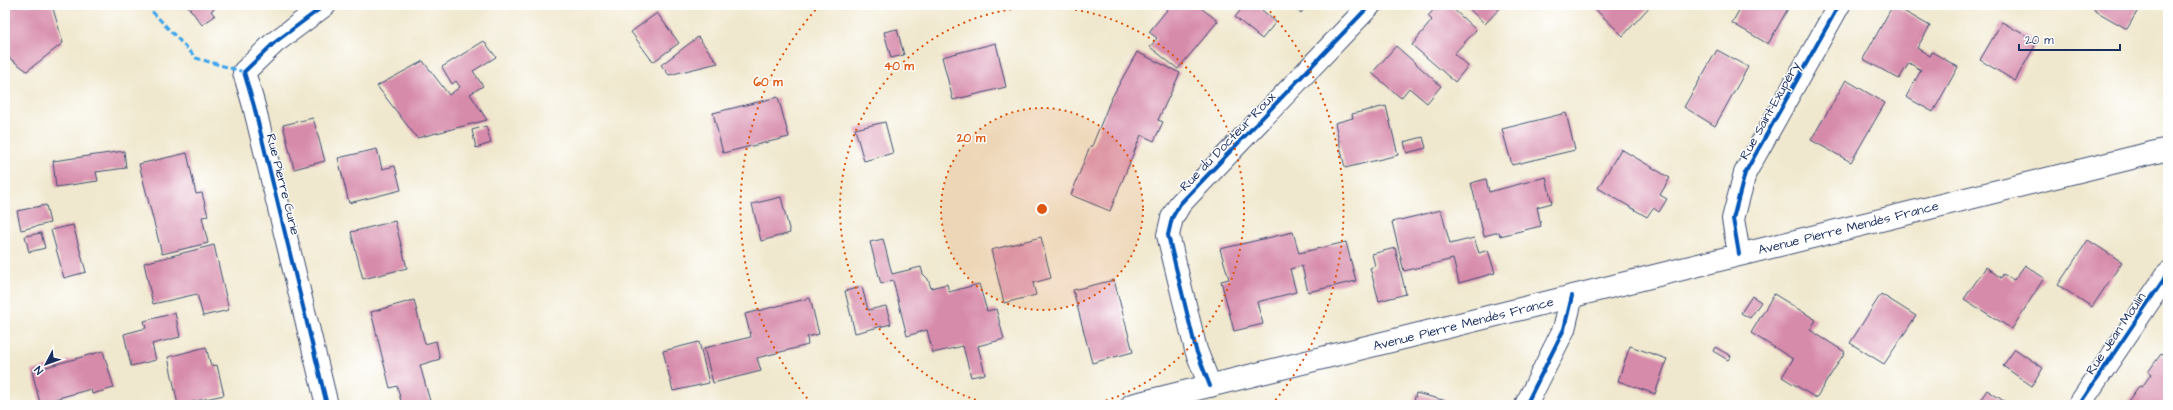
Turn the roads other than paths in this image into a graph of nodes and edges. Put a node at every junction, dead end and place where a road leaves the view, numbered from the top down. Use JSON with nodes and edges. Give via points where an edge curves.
{"nodes":[{"id":1,"x":325,"y":5,"type":"edge"},
{"id":2,"x":1370,"y":5,"type":"edge"},
{"id":3,"x":1839,"y":5,"type":"edge"},
{"id":4,"x":2168,"y":149,"type":"edge"},
{"id":5,"x":1739,"y":254,"type":"junction"},
{"id":6,"x":2168,"y":273,"type":"edge"},
{"id":7,"x":1572,"y":296,"type":"junction"},
{"id":8,"x":1210,"y":386,"type":"junction"},
{"id":9,"x":327,"y":405,"type":"edge"},
{"id":10,"x":1132,"y":405,"type":"edge"},
{"id":11,"x":1526,"y":405,"type":"edge"},
{"id":12,"x":2079,"y":405,"type":"edge"}],
"edges":[{"from":1,"to":9,"type":"street","name":"Rue Pierre Curie","via":[[274,43],[244,72]]},
{"from":2,"to":8,"type":"street","name":"Rue du Docteur Roux","via":[[1180,204],[1172,218],[1168,235],[1196,350]]},
{"from":3,"to":5,"type":"street","name":"Rue Saint-Exupéry","via":[[1745,173],[1733,219]]},
{"from":4,"to":5,"type":"street","name":"Avenue Pierre Mendès France"},
{"from":5,"to":7,"type":"street","name":"Avenue Pierre Mendès France"},
{"from":6,"to":12,"type":"street","name":"Rue Jean Moulin"},
{"from":7,"to":8,"type":"street","name":"Avenue Pierre Mendès France"},
{"from":7,"to":11,"type":"street","via":[[1564,329]]},
{"from":8,"to":10,"type":"street","name":"Avenue Pierre Mendès France"}]}
